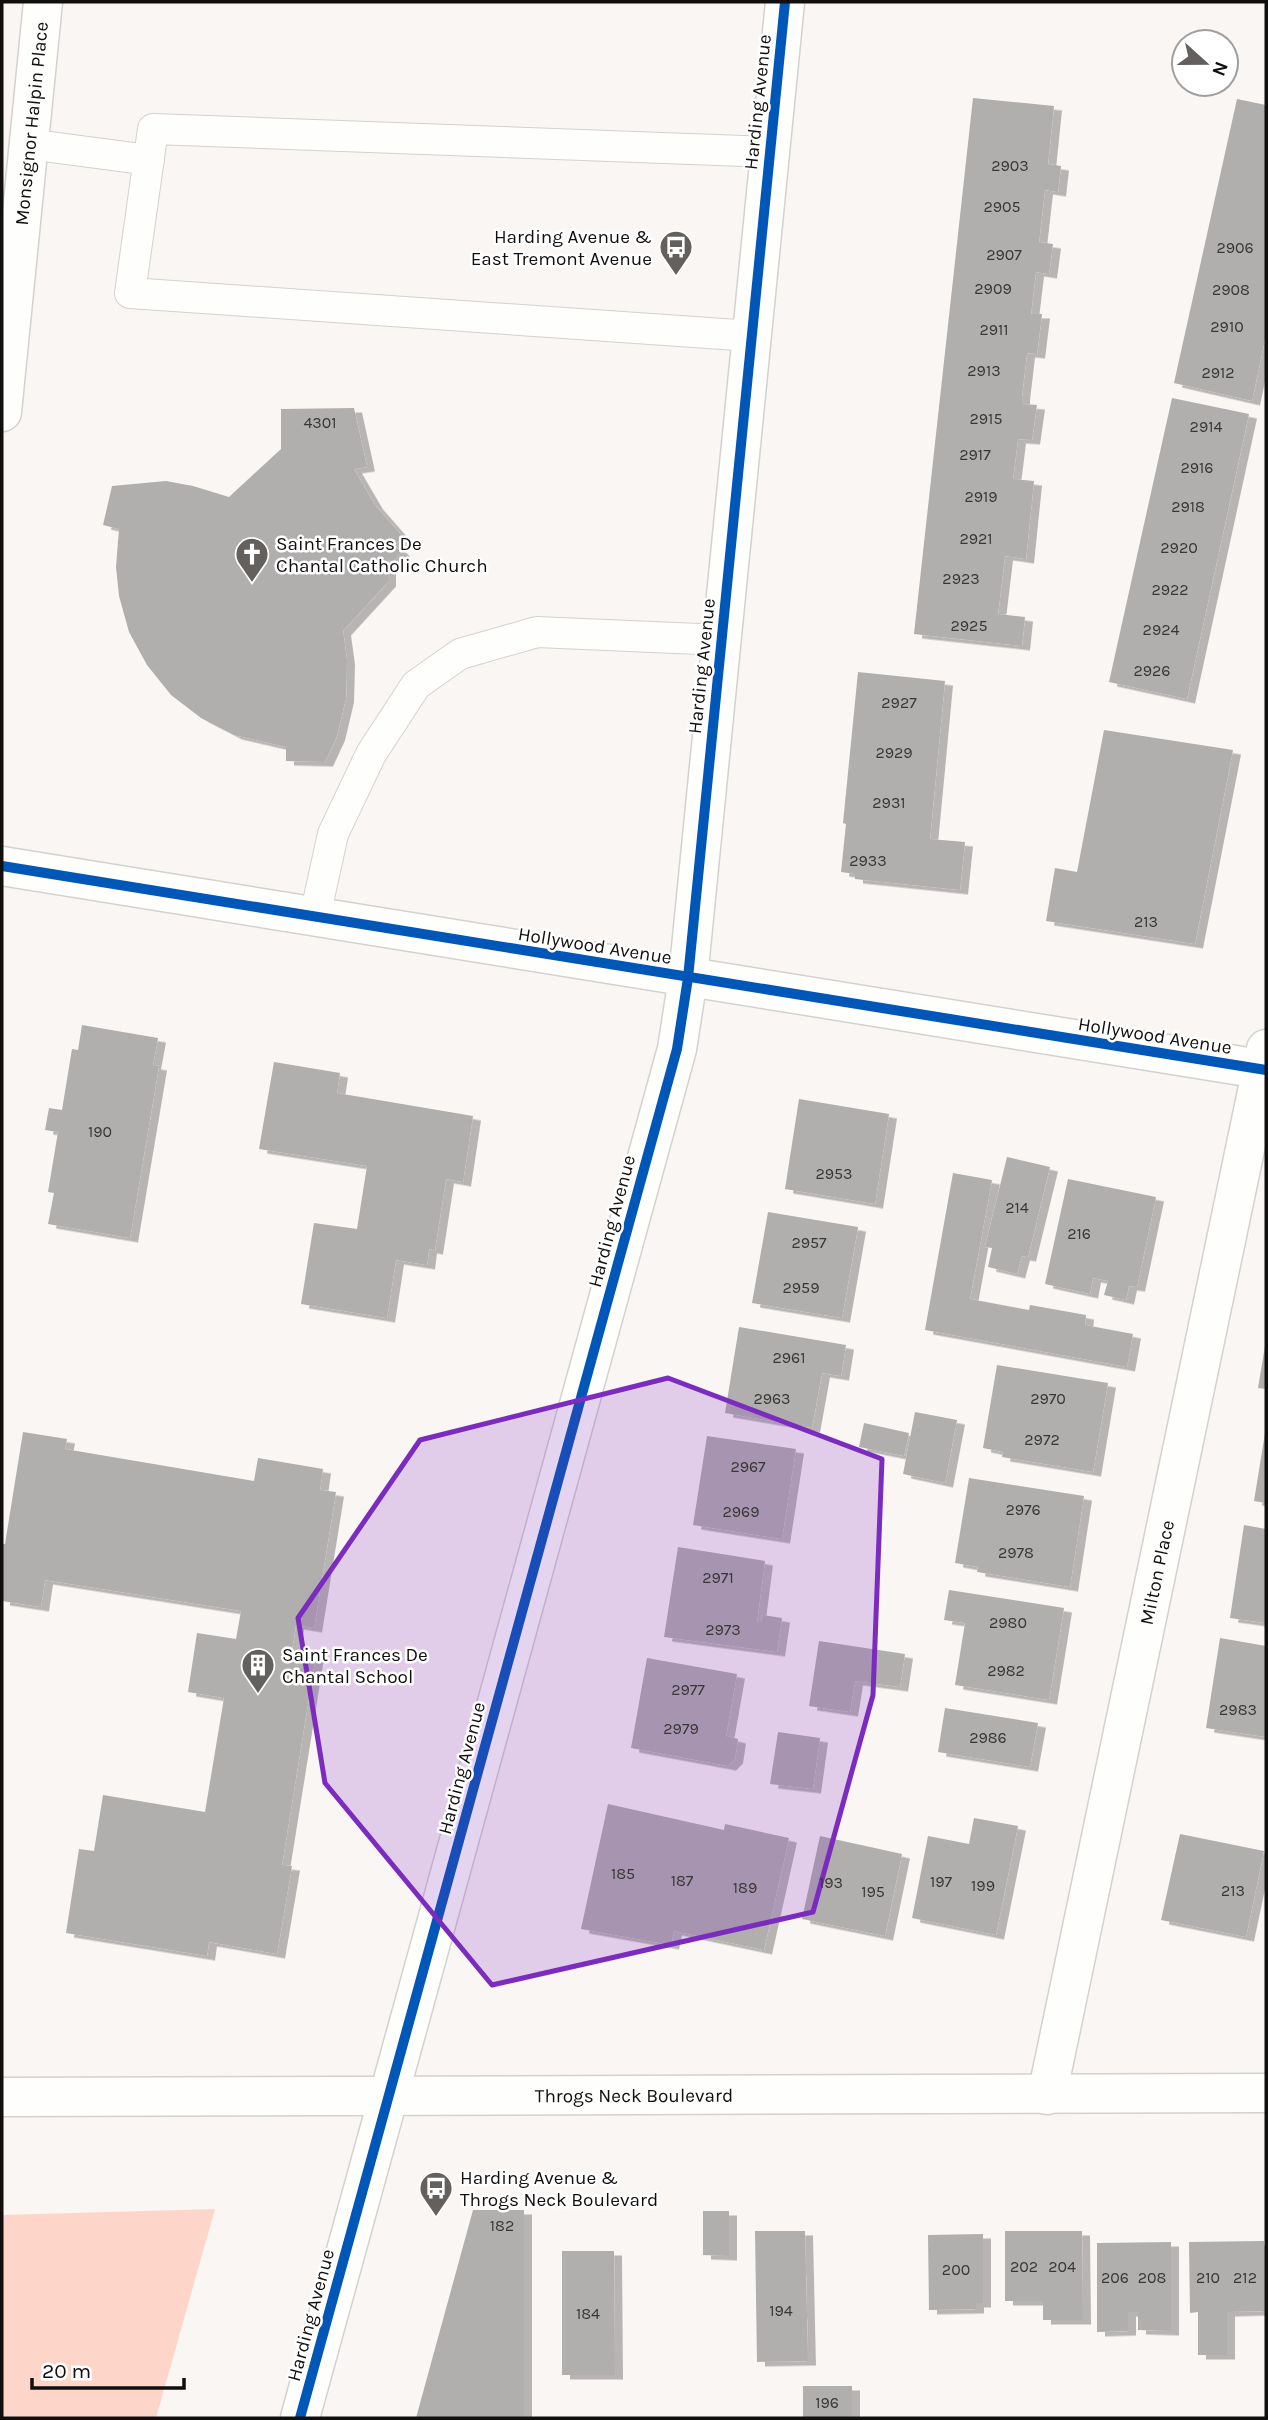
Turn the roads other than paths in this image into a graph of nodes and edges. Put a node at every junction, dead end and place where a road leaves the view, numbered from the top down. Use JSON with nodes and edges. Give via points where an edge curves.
{"nodes":[{"id":1,"x":43,"y":2,"type":"edge"},
{"id":2,"x":785,"y":2,"type":"edge"},
{"id":3,"x":29,"y":144,"type":"junction"},
{"id":4,"x":770,"y":152,"type":"junction"},
{"id":5,"x":149,"y":160,"type":"junction"},
{"id":6,"x":752,"y":336,"type":"junction"},
{"id":7,"x":2,"y":412,"type":"edge"},
{"id":8,"x":722,"y":640,"type":"junction"},
{"id":9,"x":2,"y":866,"type":"edge"},
{"id":10,"x":315,"y":916,"type":"junction"},
{"id":11,"x":688,"y":978,"type":"junction"},
{"id":12,"x":1265,"y":1063,"type":"edge"},
{"id":13,"x":1266,"y":2093,"type":"edge"},
{"id":14,"x":1047,"y":2095,"type":"junction"},
{"id":15,"x":388,"y":2096,"type":"junction"},
{"id":16,"x":2,"y":2097,"type":"edge"},
{"id":17,"x":300,"y":2418,"type":"edge"}],
"edges":[{"from":1,"to":3,"type":"street","name":"Monsignor Halpin Place"},
{"from":2,"to":4,"type":"street","name":"Harding Avenue"},
{"from":3,"to":5,"type":"lane"},
{"from":3,"to":7,"type":"street","name":"Monsignor Halpin Place"},
{"from":4,"to":5,"type":"lane","via":[[153,129]]},
{"from":4,"to":6,"type":"street","name":"Harding Avenue"},
{"from":5,"to":6,"type":"lane","via":[[130,293]]},
{"from":6,"to":8,"type":"street","name":"Harding Avenue"},
{"from":8,"to":10,"type":"lane","via":[[537,632],[460,654],[415,685],[371,754],[333,834]]},
{"from":8,"to":11,"type":"street","name":"Harding Avenue"},
{"from":9,"to":10,"type":"street","name":"Hollywood Avenue"},
{"from":10,"to":11,"type":"street","name":"Hollywood Avenue"},
{"from":11,"to":12,"type":"street","name":"Hollywood Avenue"},
{"from":11,"to":15,"type":"street","name":"Harding Avenue","via":[[673,1062]]},
{"from":12,"to":14,"type":"street","name":"Milton Place"},
{"from":13,"to":14,"type":"street","name":"Throgs Neck Boulevard"},
{"from":14,"to":15,"type":"street","name":"Throgs Neck Boulevard"},
{"from":15,"to":16,"type":"street","name":"Throgs Neck Boulevard"},
{"from":15,"to":17,"type":"street","name":"Harding Avenue"}]}
